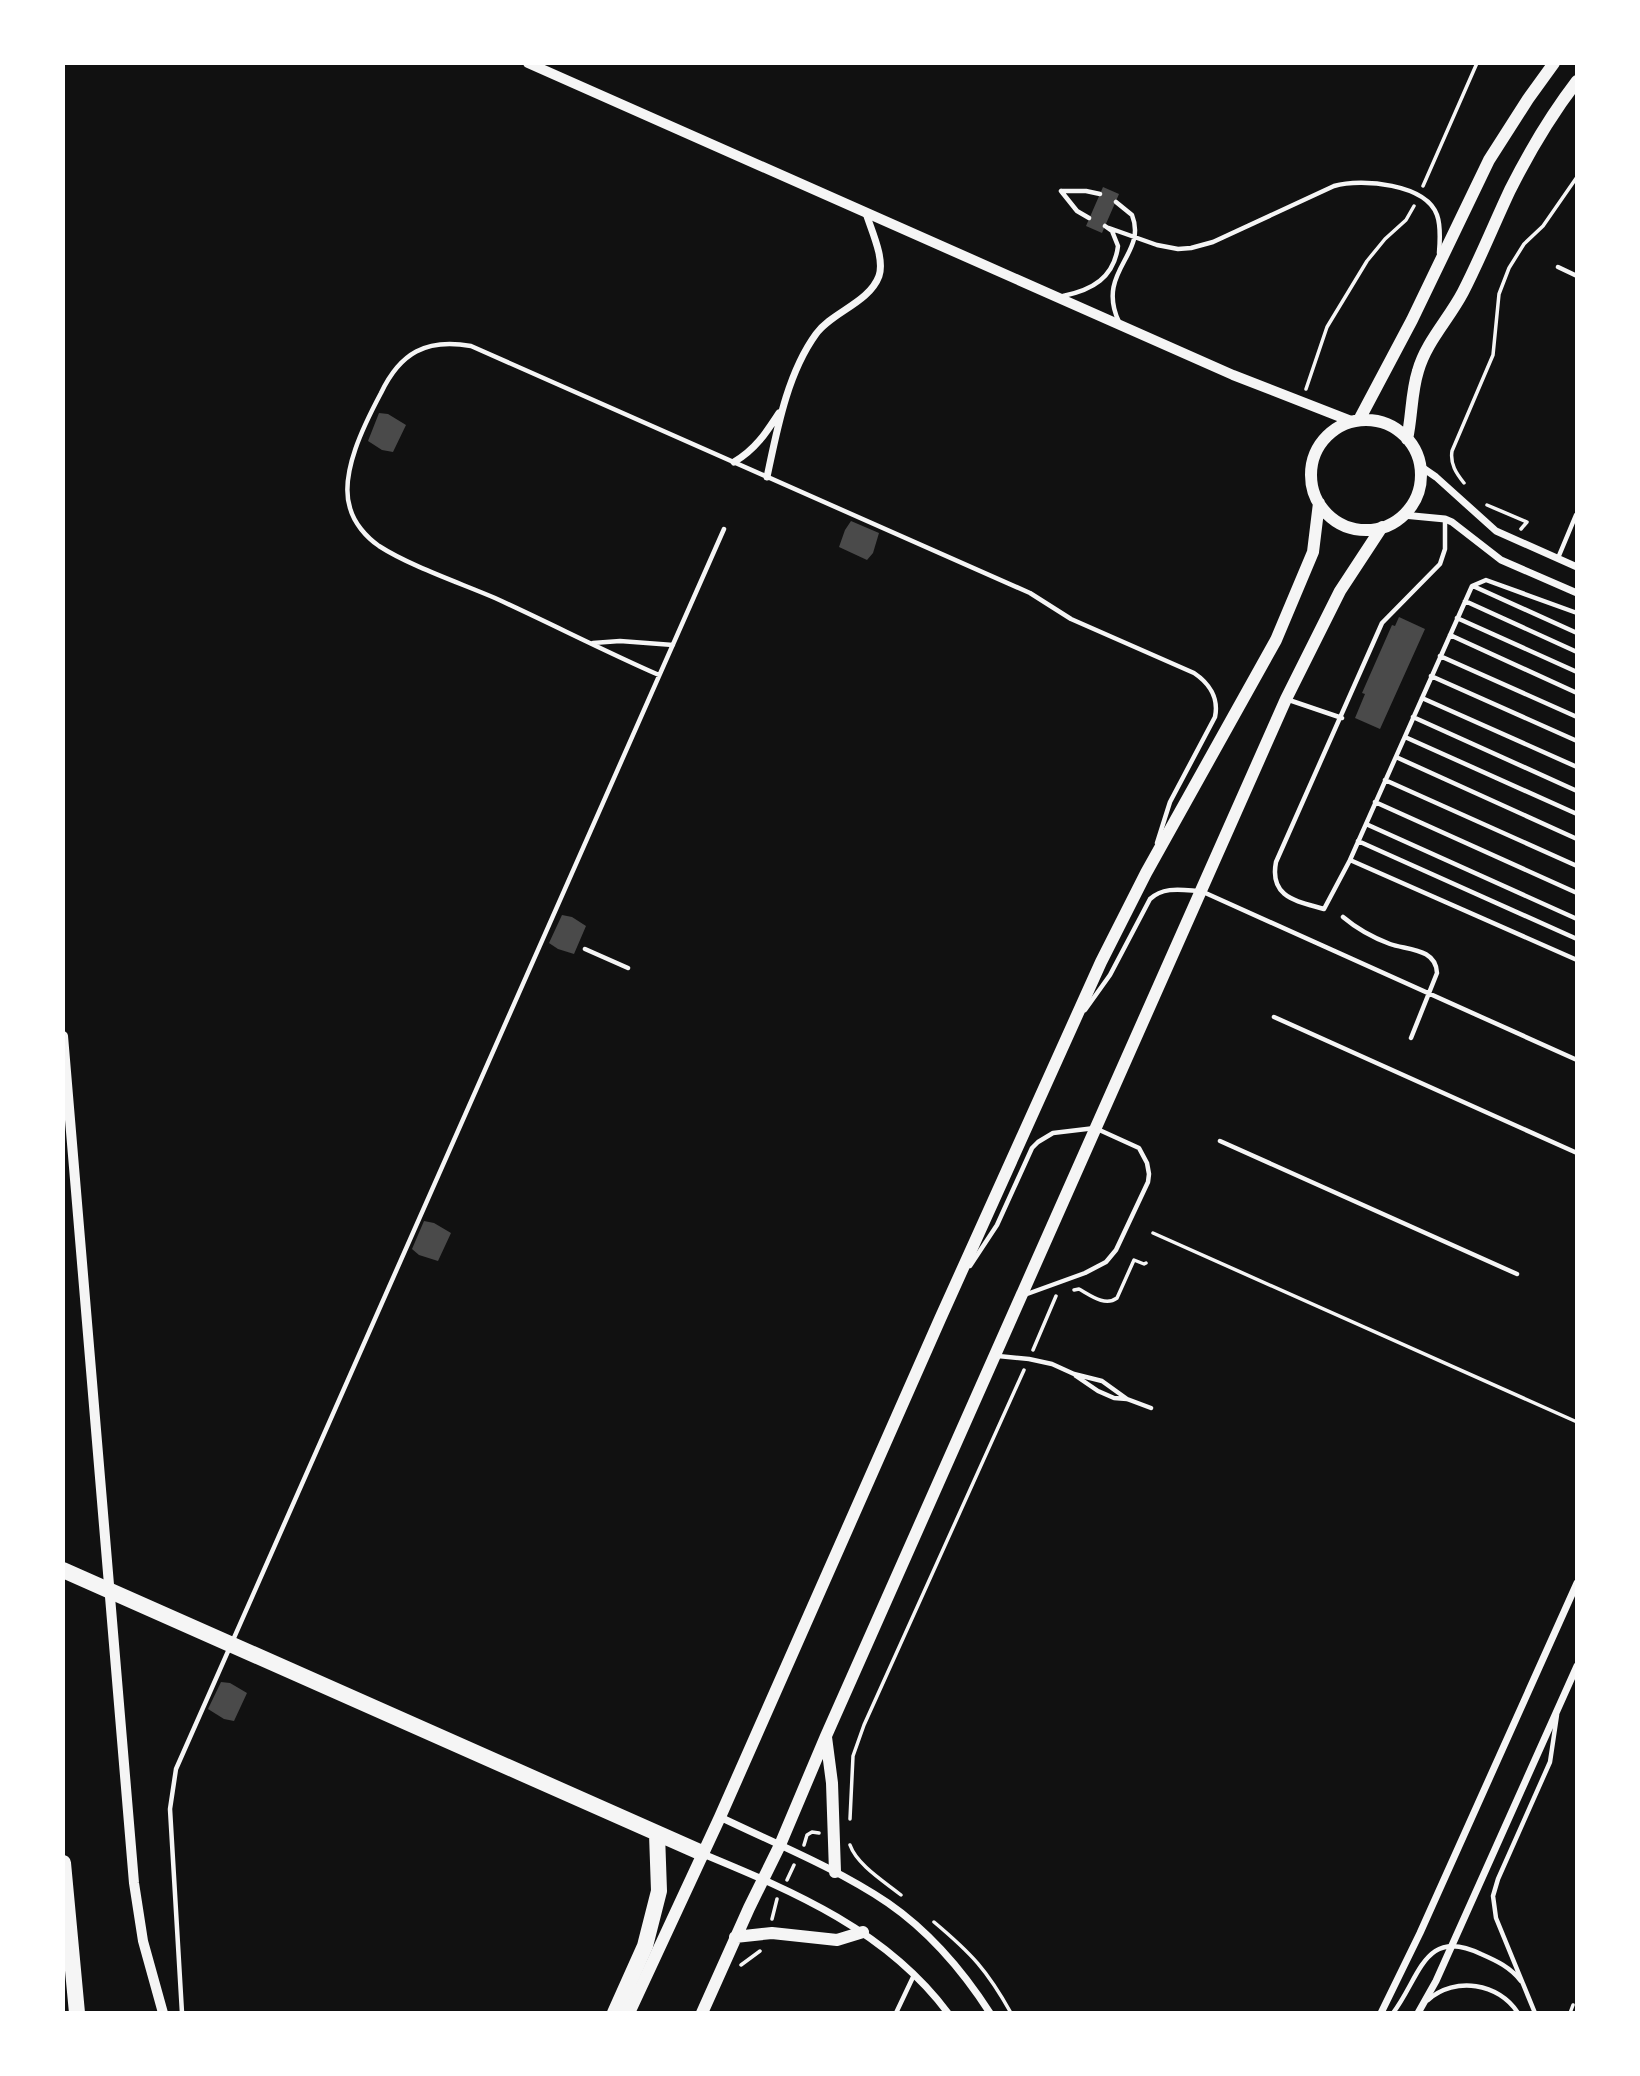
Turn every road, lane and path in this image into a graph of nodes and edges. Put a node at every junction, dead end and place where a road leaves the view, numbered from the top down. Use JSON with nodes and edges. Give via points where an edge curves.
{"nodes":[{"id":1,"x":528,"y":63,"type":"edge"},
{"id":2,"x":1477,"y":63,"type":"edge"},
{"id":3,"x":1555,"y":63,"type":"edge"},
{"id":4,"x":1577,"y":81,"type":"edge"},
{"id":5,"x":1577,"y":177,"type":"edge"},
{"id":6,"x":1100,"y":194,"type":"dead end"},
{"id":7,"x":1419,"y":195,"type":"junction"},
{"id":8,"x":1116,"y":202,"type":"dead end"},
{"id":9,"x":866,"y":213,"type":"junction"},
{"id":10,"x":1089,"y":218,"type":"dead end"},
{"id":11,"x":1135,"y":237,"type":"junction"},
{"id":12,"x":1558,"y":267,"type":"dead end"},
{"id":13,"x":1438,"y":268,"type":"junction"},
{"id":14,"x":1577,"y":276,"type":"edge"},
{"id":15,"x":1058,"y":297,"type":"junction"},
{"id":16,"x":1120,"y":324,"type":"junction"},
{"id":17,"x":1301,"y":403,"type":"junction"},
{"id":18,"x":785,"y":404,"type":"junction"},
{"id":19,"x":1355,"y":421,"type":"junction"},
{"id":20,"x":1407,"y":439,"type":"junction"},
{"id":21,"x":734,"y":462,"type":"junction"},
{"id":22,"x":1420,"y":466,"type":"junction"},
{"id":23,"x":767,"y":477,"type":"junction"},
{"id":24,"x":1465,"y":484,"type":"dead end"},
{"id":25,"x":1319,"y":503,"type":"junction"},
{"id":26,"x":1482,"y":503,"type":"dead end"},
{"id":27,"x":1403,"y":515,"type":"junction"},
{"id":28,"x":1576,"y":515,"type":"edge"},
{"id":29,"x":1445,"y":519,"type":"junction"},
{"id":30,"x":1527,"y":522,"type":"dead end"},
{"id":31,"x":1382,"y":527,"type":"junction"},
{"id":32,"x":724,"y":529,"type":"dead end"},
{"id":33,"x":1558,"y":558,"type":"junction"},
{"id":34,"x":1577,"y":567,"type":"edge"},
{"id":35,"x":1472,"y":586,"type":"junction"},
{"id":36,"x":1577,"y":593,"type":"edge"},
{"id":37,"x":1465,"y":601,"type":"junction"},
{"id":38,"x":1577,"y":613,"type":"edge"},
{"id":39,"x":1458,"y":618,"type":"junction"},
{"id":40,"x":1577,"y":634,"type":"edge"},
{"id":41,"x":1450,"y":635,"type":"junction"},
{"id":42,"x":593,"y":643,"type":"junction"},
{"id":43,"x":673,"y":645,"type":"junction"},
{"id":44,"x":1577,"y":652,"type":"edge"},
{"id":45,"x":1440,"y":656,"type":"junction"},
{"id":46,"x":1577,"y":672,"type":"edge"},
{"id":47,"x":659,"y":675,"type":"junction"},
{"id":48,"x":1431,"y":676,"type":"junction"},
{"id":49,"x":1577,"y":693,"type":"edge"},
{"id":50,"x":1422,"y":698,"type":"junction"},
{"id":51,"x":1286,"y":699,"type":"junction"},
{"id":52,"x":1577,"y":717,"type":"edge"},
{"id":53,"x":1342,"y":718,"type":"junction"},
{"id":54,"x":1413,"y":718,"type":"junction"},
{"id":55,"x":1405,"y":737,"type":"junction"},
{"id":56,"x":1577,"y":741,"type":"edge"},
{"id":57,"x":1396,"y":757,"type":"junction"},
{"id":58,"x":1577,"y":767,"type":"edge"},
{"id":59,"x":1385,"y":780,"type":"junction"},
{"id":60,"x":1577,"y":791,"type":"edge"},
{"id":61,"x":1375,"y":802,"type":"junction"},
{"id":62,"x":1577,"y":814,"type":"edge"},
{"id":63,"x":1366,"y":824,"type":"junction"},
{"id":64,"x":1577,"y":839,"type":"edge"},
{"id":65,"x":1358,"y":841,"type":"junction"},
{"id":66,"x":1350,"y":860,"type":"junction"},
{"id":67,"x":1577,"y":866,"type":"edge"},
{"id":68,"x":1146,"y":873,"type":"junction"},
{"id":69,"x":1200,"y":891,"type":"junction"},
{"id":70,"x":1577,"y":893,"type":"edge"},
{"id":71,"x":1343,"y":917,"type":"dead end"},
{"id":72,"x":1577,"y":919,"type":"edge"},
{"id":73,"x":1577,"y":939,"type":"edge"},
{"id":74,"x":585,"y":949,"type":"dead end"},
{"id":75,"x":1577,"y":960,"type":"edge"},
{"id":76,"x":628,"y":968,"type":"dead end"},
{"id":77,"x":1429,"y":994,"type":"junction"},
{"id":78,"x":1274,"y":1017,"type":"dead end"},
{"id":79,"x":1068,"y":1034,"type":"junction"},
{"id":80,"x":63,"y":1036,"type":"edge"},
{"id":81,"x":1411,"y":1038,"type":"dead end"},
{"id":82,"x":1577,"y":1060,"type":"edge"},
{"id":83,"x":1095,"y":1128,"type":"junction"},
{"id":84,"x":1220,"y":1141,"type":"dead end"},
{"id":85,"x":1577,"y":1153,"type":"edge"},
{"id":86,"x":1153,"y":1233,"type":"dead end"},
{"id":87,"x":1146,"y":1263,"type":"dead end"},
{"id":88,"x":1517,"y":1274,"type":"dead end"},
{"id":89,"x":957,"y":1285,"type":"junction"},
{"id":90,"x":1023,"y":1295,"type":"junction"},
{"id":91,"x":994,"y":1355,"type":"junction"},
{"id":92,"x":1029,"y":1359,"type":"junction"},
{"id":93,"x":1073,"y":1374,"type":"junction"},
{"id":94,"x":1127,"y":1399,"type":"junction"},
{"id":95,"x":1152,"y":1408,"type":"dead end"},
{"id":96,"x":1577,"y":1422,"type":"edge"},
{"id":97,"x":63,"y":1570,"type":"edge"},
{"id":98,"x":1577,"y":1583,"type":"edge"},
{"id":99,"x":1577,"y":1666,"type":"edge"},
{"id":100,"x":1559,"y":1708,"type":"junction"},
{"id":101,"x":826,"y":1736,"type":"junction"},
{"id":102,"x":720,"y":1817,"type":"junction"},
{"id":103,"x":850,"y":1821,"type":"dead end"},
{"id":104,"x":819,"y":1833,"type":"dead end"},
{"id":105,"x":657,"y":1834,"type":"junction"},
{"id":106,"x":805,"y":1842,"type":"dead end"},
{"id":107,"x":780,"y":1845,"type":"junction"},
{"id":108,"x":702,"y":1853,"type":"junction"},
{"id":109,"x":63,"y":1863,"type":"edge"},
{"id":110,"x":794,"y":1866,"type":"dead end"},
{"id":111,"x":835,"y":1872,"type":"junction"},
{"id":112,"x":790,"y":1874,"type":"dead end"},
{"id":113,"x":763,"y":1879,"type":"junction"},
{"id":114,"x":776,"y":1902,"type":"dead end"},
{"id":115,"x":772,"y":1921,"type":"dead end"},
{"id":116,"x":863,"y":1932,"type":"junction"},
{"id":117,"x":735,"y":1937,"type":"junction"},
{"id":118,"x":1452,"y":1946,"type":"junction"},
{"id":119,"x":761,"y":1950,"type":"dead end"},
{"id":120,"x":737,"y":1970,"type":"dead end"},
{"id":121,"x":915,"y":1974,"type":"junction"},
{"id":122,"x":1525,"y":1988,"type":"junction"},
{"id":123,"x":1424,"y":2003,"type":"junction"},
{"id":124,"x":1573,"y":2006,"type":"dead end"},
{"id":125,"x":77,"y":2013,"type":"edge"},
{"id":126,"x":163,"y":2013,"type":"edge"},
{"id":127,"x":182,"y":2013,"type":"edge"},
{"id":128,"x":615,"y":2013,"type":"edge"},
{"id":129,"x":629,"y":2013,"type":"edge"},
{"id":130,"x":702,"y":2013,"type":"edge"},
{"id":131,"x":896,"y":2013,"type":"edge"},
{"id":132,"x":948,"y":2013,"type":"edge"},
{"id":133,"x":990,"y":2013,"type":"edge"},
{"id":134,"x":1381,"y":2013,"type":"edge"},
{"id":135,"x":1393,"y":2013,"type":"edge"},
{"id":136,"x":1418,"y":2013,"type":"edge"},
{"id":137,"x":1518,"y":2013,"type":"edge"},
{"id":138,"x":1535,"y":2013,"type":"edge"},
{"id":139,"x":1570,"y":2013,"type":"edge"}],
"edges":[{"from":1,"to":9,"type":"street"},
{"from":2,"to":7,"type":"path"},
{"from":3,"to":13,"type":"main road","via":[[1489,160]]},
{"from":4,"to":20,"type":"main road","via":[[1532,149],[1462,294],[1423,357]]},
{"from":5,"to":24,"type":"path","via":[[1543,226],[1524,244],[1499,294],[1493,355],[1450,460]]},
{"from":6,"to":10,"type":"lane","via":[[1061,191]]},
{"from":7,"to":11,"type":"lane","via":[[1377,183],[1348,183],[1197,247],[1170,248]]},
{"from":7,"to":13,"type":"lane","via":[[1437,215]]},
{"from":7,"to":17,"type":"path","via":[[1406,220],[1367,261],[1327,327]]},
{"from":8,"to":11,"type":"lane","via":[[1132,215]]},
{"from":9,"to":15,"type":"street"},
{"from":9,"to":18,"type":"street","via":[[879,259],[878,278],[865,295],[817,332]]},
{"from":11,"to":15,"type":"lane","via":[[1107,227],[1118,246],[1107,275],[1091,289]]},
{"from":11,"to":16,"type":"lane","via":[[1111,291]]},
{"from":12,"to":14,"type":"lane"},
{"from":13,"to":19,"type":"main road","via":[[1387,371]]},
{"from":15,"to":16,"type":"street"},
{"from":16,"to":17,"type":"street"},
{"from":17,"to":19,"type":"street"},
{"from":18,"to":21,"type":"street","via":[[761,441]]},
{"from":18,"to":23,"type":"street"},
{"from":19,"to":20,"type":"main road","via":[[1390,426]]},
{"from":19,"to":25,"type":"main road","via":[[1330,433],[1313,459],[1313,489]]},
{"from":20,"to":22,"type":"main road"},
{"from":21,"to":23,"type":"lane"},
{"from":21,"to":42,"type":"lane","via":[[471,346],[442,343],[424,348],[390,373],[359,442],[347,482],[351,511],[366,535],[396,554]]},
{"from":22,"to":27,"type":"main road","via":[[1420,484]]},
{"from":22,"to":33,"type":"street","via":[[1496,531]]},
{"from":23,"to":68,"type":"lane","via":[[1030,593],[1071,618],[1194,673],[1208,685],[1216,702],[1215,717],[1170,802]]},
{"from":25,"to":31,"type":"main road","via":[[1346,526]]},
{"from":25,"to":68,"type":"main road","via":[[1314,552],[1276,640]]},
{"from":26,"to":30,"type":"path"},
{"from":27,"to":29,"type":"street"},
{"from":27,"to":31,"type":"main road"},
{"from":28,"to":33,"type":"lane"},
{"from":29,"to":36,"type":"street","via":[[1501,560]]},
{"from":29,"to":53,"type":"lane","via":[[1440,564],[1386,617]]},
{"from":31,"to":51,"type":"main road","via":[[1340,591]]},
{"from":32,"to":43,"type":"lane"},
{"from":33,"to":34,"type":"street"},
{"from":35,"to":37,"type":"lane"},
{"from":35,"to":38,"type":"lane","via":[[1486,580]]},
{"from":35,"to":40,"type":"lane"},
{"from":37,"to":39,"type":"lane"},
{"from":37,"to":44,"type":"lane"},
{"from":39,"to":41,"type":"lane"},
{"from":39,"to":46,"type":"lane"},
{"from":41,"to":45,"type":"lane"},
{"from":41,"to":49,"type":"lane"},
{"from":42,"to":43,"type":"lane"},
{"from":42,"to":47,"type":"lane"},
{"from":43,"to":47,"type":"lane"},
{"from":45,"to":48,"type":"lane"},
{"from":45,"to":52,"type":"lane"},
{"from":47,"to":127,"type":"lane","via":[[176,1769],[170,1809]]},
{"from":48,"to":50,"type":"lane"},
{"from":48,"to":56,"type":"lane"},
{"from":50,"to":54,"type":"lane"},
{"from":50,"to":58,"type":"lane"},
{"from":51,"to":53,"type":"lane"},
{"from":51,"to":69,"type":"main road"},
{"from":53,"to":66,"type":"lane","via":[[1276,862],[1276,883],[1289,897],[1324,909]]},
{"from":54,"to":55,"type":"lane"},
{"from":54,"to":60,"type":"lane"},
{"from":55,"to":57,"type":"lane"},
{"from":55,"to":62,"type":"lane"},
{"from":57,"to":59,"type":"lane"},
{"from":57,"to":64,"type":"lane"},
{"from":59,"to":61,"type":"lane"},
{"from":59,"to":67,"type":"lane"},
{"from":61,"to":63,"type":"lane"},
{"from":61,"to":70,"type":"lane"},
{"from":63,"to":65,"type":"lane"},
{"from":63,"to":72,"type":"lane"},
{"from":65,"to":66,"type":"lane"},
{"from":65,"to":73,"type":"lane"},
{"from":66,"to":75,"type":"lane"},
{"from":68,"to":79,"type":"main road"},
{"from":69,"to":77,"type":"lane"},
{"from":69,"to":79,"type":"lane","via":[[1161,891],[1150,899],[1110,975]]},
{"from":69,"to":83,"type":"main road"},
{"from":71,"to":77,"type":"lane","via":[[1390,944],[1406,945],[1429,956],[1437,973]]},
{"from":74,"to":76,"type":"lane"},
{"from":77,"to":81,"type":"lane"},
{"from":77,"to":82,"type":"lane"},
{"from":78,"to":85,"type":"lane"},
{"from":79,"to":89,"type":"main road"},
{"from":80,"to":126,"type":"street","via":[[134,1883],[143,1941]]},
{"from":83,"to":89,"type":"lane","via":[[1053,1133],[1032,1148],[998,1225]]},
{"from":83,"to":90,"type":"main road"},
{"from":83,"to":90,"type":"lane","via":[[1139,1148],[1147,1163],[1148,1182],[1106,1262]]},
{"from":84,"to":88,"type":"lane"},
{"from":86,"to":96,"type":"path"},
{"from":87,"to":92,"type":"path","via":[[1134,1260],[1111,1302],[1079,1289],[1056,1296]]},
{"from":89,"to":102,"type":"main road"},
{"from":90,"to":91,"type":"main road"},
{"from":91,"to":92,"type":"lane"},
{"from":91,"to":101,"type":"main road"},
{"from":92,"to":93,"type":"lane"},
{"from":92,"to":103,"type":"path","via":[[864,1725],[853,1756]]},
{"from":93,"to":94,"type":"lane","via":[[1102,1381]]},
{"from":93,"to":94,"type":"lane","via":[[1098,1391]]},
{"from":94,"to":95,"type":"lane"},
{"from":97,"to":105,"type":"highway"},
{"from":98,"to":134,"type":"street"},
{"from":99,"to":100,"type":"street"},
{"from":100,"to":118,"type":"street"},
{"from":100,"to":122,"type":"lane","via":[[1549,1762],[1493,1896],[1496,1918]]},
{"from":101,"to":107,"type":"main road"},
{"from":101,"to":111,"type":"main road"},
{"from":102,"to":107,"type":"street"},
{"from":102,"to":108,"type":"main road"},
{"from":104,"to":106,"type":"path","via":[[807,1835]]},
{"from":105,"to":108,"type":"highway"},
{"from":105,"to":128,"type":"highway","via":[[659,1891],[645,1946]]},
{"from":107,"to":111,"type":"street"},
{"from":107,"to":113,"type":"main road"},
{"from":108,"to":113,"type":"street"},
{"from":108,"to":129,"type":"main road"},
{"from":109,"to":125,"type":"highway"},
{"from":110,"to":112,"type":"path"},
{"from":111,"to":133,"type":"street","via":[[890,1904],[940,1948]]},
{"from":113,"to":116,"type":"street"},
{"from":113,"to":117,"type":"main road"},
{"from":114,"to":115,"type":"path"},
{"from":116,"to":117,"type":"main road","via":[[837,1940],[772,1933]]},
{"from":116,"to":121,"type":"street"},
{"from":117,"to":130,"type":"main road"},
{"from":118,"to":122,"type":"lane","via":[[1469,1948],[1506,1966]]},
{"from":118,"to":123,"type":"street"},
{"from":118,"to":135,"type":"lane","via":[[1427,1956]]},
{"from":119,"to":120,"type":"path"},
{"from":121,"to":131,"type":"lane"},
{"from":121,"to":132,"type":"street"},
{"from":122,"to":138,"type":"lane"},
{"from":123,"to":136,"type":"street"},
{"from":123,"to":137,"type":"lane","via":[[1452,1987],[1478,1986],[1500,1993]]},
{"from":124,"to":139,"type":"path"}]}
